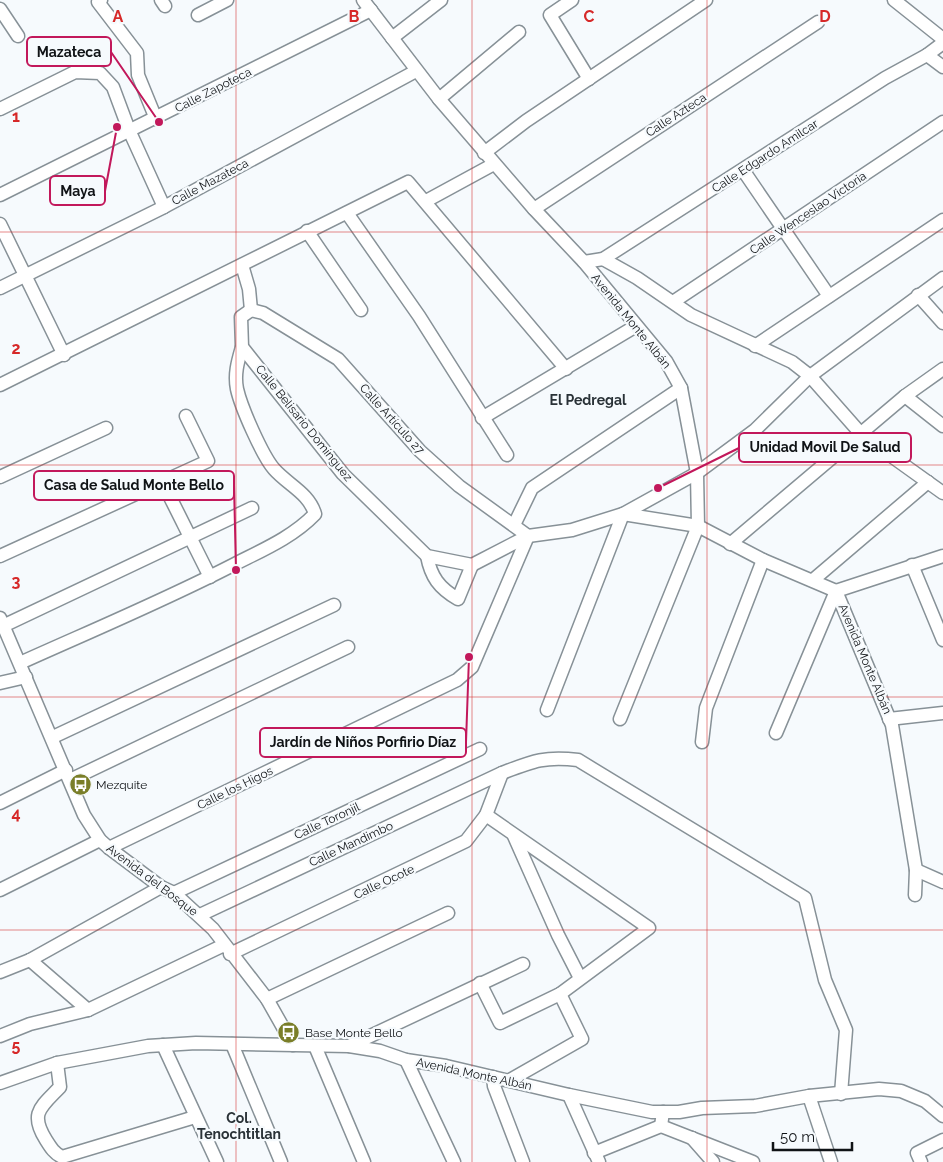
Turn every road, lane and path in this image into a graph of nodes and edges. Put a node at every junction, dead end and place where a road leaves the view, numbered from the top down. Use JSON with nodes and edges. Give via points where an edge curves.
{"nodes":[{"id":1,"x":227,"y":0,"type":"edge"},
{"id":2,"x":442,"y":0,"type":"edge"},
{"id":3,"x":572,"y":0,"type":"edge"},
{"id":4,"x":706,"y":0,"type":"edge"},
{"id":5,"x":894,"y":0,"type":"edge"},
{"id":6,"x":99,"y":1,"type":"edge"},
{"id":7,"x":367,"y":5,"type":"edge"},
{"id":8,"x":0,"y":9,"type":"edge"},
{"id":9,"x":198,"y":15,"type":"dead end"},
{"id":10,"x":818,"y":22,"type":"dead end"},
{"id":11,"x":520,"y":32,"type":"dead end"},
{"id":12,"x":18,"y":36,"type":"dead end"},
{"id":13,"x":392,"y":38,"type":"junction"},
{"id":14,"x":943,"y":41,"type":"edge"},
{"id":15,"x":927,"y":55,"type":"junction"},
{"id":16,"x":943,"y":67,"type":"edge"},
{"id":17,"x":416,"y":71,"type":"junction"},
{"id":18,"x":589,"y":79,"type":"junction"},
{"id":19,"x":439,"y":99,"type":"junction"},
{"id":20,"x":0,"y":109,"type":"edge"},
{"id":21,"x":156,"y":119,"type":"junction"},
{"id":22,"x":943,"y":122,"type":"edge"},
{"id":23,"x":129,"y":130,"type":"junction"},
{"id":24,"x":484,"y":153,"type":"junction"},
{"id":25,"x":494,"y":164,"type":"junction"},
{"id":26,"x":743,"y":170,"type":"junction"},
{"id":27,"x":0,"y":195,"type":"edge"},
{"id":28,"x":426,"y":201,"type":"junction"},
{"id":29,"x":164,"y":207,"type":"junction"},
{"id":30,"x":534,"y":209,"type":"junction"},
{"id":31,"x":347,"y":213,"type":"junction"},
{"id":32,"x":943,"y":220,"type":"edge"},
{"id":33,"x":0,"y":224,"type":"edge"},
{"id":34,"x":784,"y":230,"type":"junction"},
{"id":35,"x":307,"y":231,"type":"junction"},
{"id":36,"x":603,"y":259,"type":"junction"},
{"id":37,"x":584,"y":262,"type":"junction"},
{"id":38,"x":242,"y":265,"type":"junction"},
{"id":39,"x":25,"y":275,"type":"junction"},
{"id":40,"x":943,"y":278,"type":"edge"},
{"id":41,"x":0,"y":288,"type":"edge"},
{"id":42,"x":918,"y":295,"type":"junction"},
{"id":43,"x":829,"y":296,"type":"junction"},
{"id":44,"x":673,"y":302,"type":"junction"},
{"id":45,"x":251,"y":310,"type":"junction"},
{"id":46,"x":361,"y":310,"type":"dead end"},
{"id":47,"x":943,"y":322,"type":"edge"},
{"id":48,"x":636,"y":326,"type":"junction"},
{"id":49,"x":755,"y":346,"type":"junction"},
{"id":50,"x":242,"y":347,"type":"junction"},
{"id":51,"x":64,"y":355,"type":"junction"},
{"id":52,"x":566,"y":369,"type":"junction"},
{"id":53,"x":943,"y":369,"type":"edge"},
{"id":54,"x":810,"y":376,"type":"junction"},
{"id":55,"x":0,"y":385,"type":"edge"},
{"id":56,"x":681,"y":388,"type":"junction"},
{"id":57,"x":905,"y":396,"type":"junction"},
{"id":58,"x":186,"y":416,"type":"dead end"},
{"id":59,"x":482,"y":418,"type":"junction"},
{"id":60,"x":943,"y":426,"type":"edge"},
{"id":61,"x":106,"y":428,"type":"dead end"},
{"id":62,"x":862,"y":435,"type":"junction"},
{"id":63,"x":507,"y":455,"type":"dead end"},
{"id":64,"x":697,"y":473,"type":"junction"},
{"id":65,"x":0,"y":477,"type":"edge"},
{"id":66,"x":928,"y":482,"type":"junction"},
{"id":67,"x":163,"y":483,"type":"junction"},
{"id":68,"x":943,"y":494,"type":"edge"},
{"id":69,"x":252,"y":508,"type":"dead end"},
{"id":70,"x":623,"y":514,"type":"junction"},
{"id":71,"x":514,"y":525,"type":"junction"},
{"id":72,"x":698,"y":526,"type":"junction"},
{"id":73,"x":528,"y":536,"type":"junction"},
{"id":74,"x":190,"y":537,"type":"junction"},
{"id":75,"x":730,"y":544,"type":"junction"},
{"id":76,"x":0,"y":556,"type":"edge"},
{"id":77,"x":427,"y":556,"type":"junction"},
{"id":78,"x":943,"y":556,"type":"edge"},
{"id":79,"x":763,"y":560,"type":"junction"},
{"id":80,"x":472,"y":565,"type":"junction"},
{"id":81,"x":912,"y":565,"type":"junction"},
{"id":82,"x":210,"y":577,"type":"junction"},
{"id":83,"x":813,"y":580,"type":"junction"},
{"id":84,"x":836,"y":591,"type":"junction"},
{"id":85,"x":334,"y":605,"type":"dead end"},
{"id":86,"x":2,"y":622,"type":"edge"},
{"id":87,"x":943,"y":640,"type":"edge"},
{"id":88,"x":348,"y":647,"type":"dead end"},
{"id":89,"x":20,"y":663,"type":"junction"},
{"id":90,"x":26,"y":677,"type":"junction"},
{"id":91,"x":0,"y":683,"type":"edge"},
{"id":92,"x":547,"y":710,"type":"dead end"},
{"id":93,"x":943,"y":713,"type":"edge"},
{"id":94,"x":620,"y":719,"type":"dead end"},
{"id":95,"x":889,"y":719,"type":"junction"},
{"id":96,"x":776,"y":733,"type":"dead end"},
{"id":97,"x":53,"y":737,"type":"junction"},
{"id":98,"x":702,"y":742,"type":"dead end"},
{"id":99,"x":480,"y":748,"type":"dead end"},
{"id":100,"x":502,"y":773,"type":"junction"},
{"id":101,"x":68,"y":775,"type":"junction"},
{"id":102,"x":0,"y":803,"type":"edge"},
{"id":103,"x":486,"y":814,"type":"junction"},
{"id":104,"x":514,"y":836,"type":"junction"},
{"id":105,"x":104,"y":844,"type":"junction"},
{"id":106,"x":916,"y":870,"type":"junction"},
{"id":107,"x":943,"y":882,"type":"edge"},
{"id":108,"x":161,"y":887,"type":"junction"},
{"id":109,"x":0,"y":890,"type":"edge"},
{"id":110,"x":174,"y":893,"type":"junction"},
{"id":111,"x":914,"y":895,"type":"dead end"},
{"id":112,"x":448,"y":913,"type":"dead end"},
{"id":113,"x":200,"y":916,"type":"junction"},
{"id":114,"x":227,"y":950,"type":"junction"},
{"id":115,"x":30,"y":960,"type":"junction"},
{"id":116,"x":523,"y":964,"type":"dead end"},
{"id":117,"x":0,"y":972,"type":"edge"},
{"id":118,"x":580,"y":978,"type":"junction"},
{"id":119,"x":480,"y":984,"type":"junction"},
{"id":120,"x":560,"y":994,"type":"junction"},
{"id":121,"x":267,"y":999,"type":"junction"},
{"id":122,"x":88,"y":1010,"type":"junction"},
{"id":123,"x":0,"y":1036,"type":"edge"},
{"id":124,"x":232,"y":1044,"type":"junction"},
{"id":125,"x":163,"y":1045,"type":"junction"},
{"id":126,"x":293,"y":1045,"type":"junction"},
{"id":127,"x":315,"y":1046,"type":"junction"},
{"id":128,"x":349,"y":1046,"type":"junction"},
{"id":129,"x":406,"y":1060,"type":"junction"},
{"id":130,"x":57,"y":1063,"type":"junction"},
{"id":131,"x":493,"y":1077,"type":"junction"},
{"id":132,"x":510,"y":1080,"type":"junction"},
{"id":133,"x":0,"y":1083,"type":"edge"},
{"id":134,"x":841,"y":1094,"type":"junction"},
{"id":135,"x":570,"y":1095,"type":"junction"},
{"id":136,"x":809,"y":1096,"type":"junction"},
{"id":137,"x":663,"y":1112,"type":"junction"},
{"id":138,"x":943,"y":1116,"type":"edge"},
{"id":139,"x":195,"y":1118,"type":"junction"},
{"id":140,"x":661,"y":1126,"type":"junction"},
{"id":141,"x":690,"y":1136,"type":"junction"},
{"id":142,"x":943,"y":1140,"type":"edge"},
{"id":143,"x":595,"y":1154,"type":"edge"},
{"id":144,"x":522,"y":1159,"type":"edge"},
{"id":145,"x":363,"y":1161,"type":"edge"},
{"id":146,"x":217,"y":1162,"type":"edge"},
{"id":147,"x":281,"y":1162,"type":"edge"},
{"id":148,"x":454,"y":1162,"type":"edge"},
{"id":149,"x":713,"y":1162,"type":"edge"},
{"id":150,"x":753,"y":1162,"type":"edge"},
{"id":151,"x":831,"y":1162,"type":"edge"},
{"id":152,"x":921,"y":1162,"type":"edge"}],
"edges":[{"from":1,"to":9,"type":"street"},
{"from":2,"to":13,"type":"street"},
{"from":3,"to":18,"type":"street","via":[[550,15]]},
{"from":4,"to":18,"type":"street"},
{"from":5,"to":14,"type":"street"},
{"from":6,"to":21,"type":"street","via":[[137,53],[138,75]]},
{"from":7,"to":13,"type":"street","name":"Avenida Monte Albán"},
{"from":7,"to":21,"type":"street","name":"Calle Zapoteca"},
{"from":8,"to":12,"type":"street"},
{"from":10,"to":30,"type":"street","name":"Calle Azteca"},
{"from":11,"to":19,"type":"street"},
{"from":13,"to":17,"type":"street","name":"Avenida Monte Albán"},
{"from":14,"to":15,"type":"street","name":"Calle Edgardo Amilcar"},
{"from":15,"to":16,"type":"street"},
{"from":15,"to":26,"type":"street","name":"Calle Edgardo Amilcar"},
{"from":17,"to":19,"type":"street","name":"Avenida Monte Albán"},
{"from":17,"to":29,"type":"street","name":"Calle Mazateca"},
{"from":18,"to":24,"type":"street"},
{"from":19,"to":24,"type":"street","name":"Avenida Monte Albán"},
{"from":20,"to":23,"type":"street","via":[[75,72],[100,73],[113,87]]},
{"from":21,"to":23,"type":"street","name":"Calle Zapoteca"},
{"from":22,"to":34,"type":"street","name":"Calle Wenceslao Victoria"},
{"from":23,"to":27,"type":"street","name":"Calle Zapoteca"},
{"from":23,"to":29,"type":"street"},
{"from":24,"to":25,"type":"street","name":"Avenida Monte Albán"},
{"from":25,"to":28,"type":"street"},
{"from":25,"to":30,"type":"street","name":"Avenida Monte Albán"},
{"from":26,"to":34,"type":"street"},
{"from":26,"to":36,"type":"street","name":"Calle Edgardo Amilcar"},
{"from":28,"to":31,"type":"street","via":[[408,182]]},
{"from":28,"to":52,"type":"street"},
{"from":29,"to":39,"type":"street","name":"Calle Mazateca"},
{"from":30,"to":37,"type":"street","name":"Avenida Monte Albán"},
{"from":31,"to":35,"type":"street"},
{"from":31,"to":59,"type":"street","via":[[419,316]]},
{"from":32,"to":43,"type":"street"},
{"from":33,"to":39,"type":"street"},
{"from":34,"to":43,"type":"street"},
{"from":34,"to":44,"type":"street","name":"Calle Wenceslao Victoria"},
{"from":35,"to":38,"type":"street"},
{"from":35,"to":46,"type":"street"},
{"from":36,"to":37,"type":"street","name":"Calle Edgardo Amilcar"},
{"from":36,"to":44,"type":"street"},
{"from":37,"to":48,"type":"street","name":"Avenida Monte Albán"},
{"from":38,"to":45,"type":"street"},
{"from":38,"to":51,"type":"street"},
{"from":39,"to":41,"type":"street","name":"Calle Mazateca"},
{"from":39,"to":51,"type":"street"},
{"from":40,"to":42,"type":"street"},
{"from":42,"to":47,"type":"street"},
{"from":42,"to":54,"type":"street"},
{"from":43,"to":49,"type":"street"},
{"from":44,"to":49,"type":"street","via":[[691,315]]},
{"from":45,"to":50,"type":"street","via":[[241,317]]},
{"from":45,"to":71,"type":"street","name":"Calle Artículo 27","via":[[263,313],[338,359],[420,451],[459,486]]},
{"from":48,"to":52,"type":"street"},
{"from":48,"to":56,"type":"street","name":"Avenida Monte Albán","via":[[666,361]]},
{"from":49,"to":54,"type":"street","via":[[792,362]]},
{"from":50,"to":77,"type":"street","name":"Calle Belisario Domínguez","via":[[342,474]]},
{"from":50,"to":82,"type":"street","via":[[236,373],[237,390],[261,447],[274,469],[312,504],[315,514],[306,524],[275,544]]},
{"from":51,"to":55,"type":"street"},
{"from":52,"to":59,"type":"street"},
{"from":53,"to":57,"type":"street"},
{"from":54,"to":62,"type":"street"},
{"from":54,"to":64,"type":"street","via":[[755,430]]},
{"from":56,"to":64,"type":"street","name":"Avenida Monte Albán"},
{"from":56,"to":71,"type":"street","via":[[532,488]]},
{"from":57,"to":60,"type":"street"},
{"from":57,"to":62,"type":"street"},
{"from":58,"to":67,"type":"street","via":[[208,461]]},
{"from":59,"to":63,"type":"street"},
{"from":61,"to":65,"type":"street"},
{"from":62,"to":66,"type":"street"},
{"from":62,"to":75,"type":"street"},
{"from":64,"to":70,"type":"street"},
{"from":64,"to":72,"type":"street","name":"Avenida Monte Albán"},
{"from":66,"to":68,"type":"street"},
{"from":66,"to":83,"type":"street"},
{"from":67,"to":74,"type":"street"},
{"from":67,"to":76,"type":"street","via":[[143,489]]},
{"from":69,"to":74,"type":"street"},
{"from":70,"to":72,"type":"street"},
{"from":70,"to":73,"type":"street","via":[[572,530]]},
{"from":70,"to":92,"type":"street"},
{"from":71,"to":73,"type":"street","name":"Calle Artículo 27"},
{"from":72,"to":75,"type":"street","name":"Avenida Monte Albán"},
{"from":72,"to":94,"type":"street"},
{"from":73,"to":80,"type":"street"},
{"from":73,"to":105,"type":"street","name":"Calle los Higos","via":[[472,667],[457,680]]},
{"from":74,"to":82,"type":"street"},
{"from":74,"to":86,"type":"street"},
{"from":75,"to":79,"type":"street","name":"Avenida Monte Albán"},
{"from":77,"to":80,"type":"street"},
{"from":77,"to":80,"type":"street","via":[[430,572],[442,590],[458,599]]},
{"from":78,"to":81,"type":"street"},
{"from":79,"to":83,"type":"street","name":"Avenida Monte Albán"},
{"from":79,"to":98,"type":"street","via":[[706,708]]},
{"from":81,"to":84,"type":"street"},
{"from":81,"to":87,"type":"street"},
{"from":82,"to":89,"type":"street"},
{"from":83,"to":84,"type":"street","name":"Avenida Monte Albán"},
{"from":84,"to":95,"type":"street","name":"Avenida Monte Albán"},
{"from":84,"to":96,"type":"street"},
{"from":85,"to":97,"type":"street"},
{"from":86,"to":89,"type":"street","name":"Avenida del Bosque"},
{"from":88,"to":101,"type":"street"},
{"from":89,"to":90,"type":"street","name":"Avenida del Bosque"},
{"from":90,"to":91,"type":"street"},
{"from":90,"to":97,"type":"street","name":"Avenida del Bosque"},
{"from":93,"to":95,"type":"street","name":"Avenida Monte Albán"},
{"from":95,"to":106,"type":"street"},
{"from":97,"to":101,"type":"street","name":"Avenida del Bosque"},
{"from":99,"to":110,"type":"street","name":"Calle Toronjil"},
{"from":100,"to":103,"type":"street","name":"Calle Ocote"},
{"from":100,"to":113,"type":"street","name":"Calle Mandimbo"},
{"from":100,"to":134,"type":"street","name":"Calle Mandimbo","via":[[552,757],[578,760],[805,898],[825,980],[846,1030]]},
{"from":101,"to":102,"type":"street"},
{"from":101,"to":105,"type":"street","name":"Avenida del Bosque","via":[[84,815]]},
{"from":103,"to":104,"type":"street"},
{"from":103,"to":114,"type":"street","name":"Calle Ocote","via":[[466,841],[454,848]]},
{"from":104,"to":118,"type":"street"},
{"from":104,"to":118,"type":"street","via":[[649,928]]},
{"from":105,"to":108,"type":"street","name":"Avenida del Bosque"},
{"from":105,"to":109,"type":"street","name":"Calle los Higos"},
{"from":106,"to":107,"type":"street"},
{"from":106,"to":111,"type":"street"},
{"from":108,"to":110,"type":"street","name":"Avenida del Bosque"},
{"from":108,"to":115,"type":"street"},
{"from":110,"to":113,"type":"street","name":"Avenida del Bosque"},
{"from":112,"to":121,"type":"street"},
{"from":113,"to":114,"type":"street","name":"Avenida del Bosque","via":[[214,929]]},
{"from":114,"to":121,"type":"street","name":"Avenida del Bosque"},
{"from":114,"to":122,"type":"street","name":"Calle Ocote"},
{"from":115,"to":117,"type":"street"},
{"from":115,"to":122,"type":"street"},
{"from":116,"to":119,"type":"street"},
{"from":118,"to":120,"type":"street"},
{"from":119,"to":120,"type":"street","via":[[500,1023]]},
{"from":119,"to":128,"type":"street"},
{"from":120,"to":132,"type":"street","via":[[582,1039]]},
{"from":121,"to":126,"type":"street","name":"Avenida del Bosque"},
{"from":122,"to":123,"type":"street","name":"Calle Ocote","via":[[30,1024]]},
{"from":124,"to":125,"type":"street","name":"Avenida Monte Albán"},
{"from":124,"to":126,"type":"street","name":"Avenida Monte Albán"},
{"from":124,"to":147,"type":"street"},
{"from":125,"to":130,"type":"street","name":"Avenida Monte Albán"},
{"from":125,"to":139,"type":"street"},
{"from":126,"to":127,"type":"street","name":"Avenida Monte Albán"},
{"from":127,"to":128,"type":"street","name":"Avenida Monte Albán"},
{"from":127,"to":145,"type":"street"},
{"from":128,"to":129,"type":"street","name":"Avenida Monte Albán","via":[[380,1051]]},
{"from":129,"to":131,"type":"street","name":"Avenida Monte Albán"},
{"from":129,"to":148,"type":"street"},
{"from":130,"to":133,"type":"street","name":"Avenida Monte Albán"},
{"from":130,"to":139,"type":"street","via":[[60,1087],[39,1109],[37,1126],[54,1153],[62,1157]]},
{"from":131,"to":132,"type":"street","name":"Avenida Monte Albán"},
{"from":131,"to":144,"type":"street"},
{"from":132,"to":135,"type":"street","name":"Avenida Monte Albán"},
{"from":134,"to":136,"type":"street","name":"Avenida Monte Albán"},
{"from":134,"to":138,"type":"street","name":"Avenida Monte Albán","via":[[901,1091],[925,1101]]},
{"from":135,"to":137,"type":"street","name":"Avenida Monte Albán"},
{"from":135,"to":143,"type":"street"},
{"from":136,"to":137,"type":"street","name":"Avenida Monte Albán","via":[[755,1106]]},
{"from":136,"to":151,"type":"street"},
{"from":137,"to":140,"type":"street"},
{"from":139,"to":146,"type":"street"},
{"from":140,"to":141,"type":"street"},
{"from":140,"to":143,"type":"street"},
{"from":141,"to":149,"type":"street"},
{"from":141,"to":150,"type":"street"},
{"from":142,"to":152,"type":"street","via":[[917,1153]]}]}
